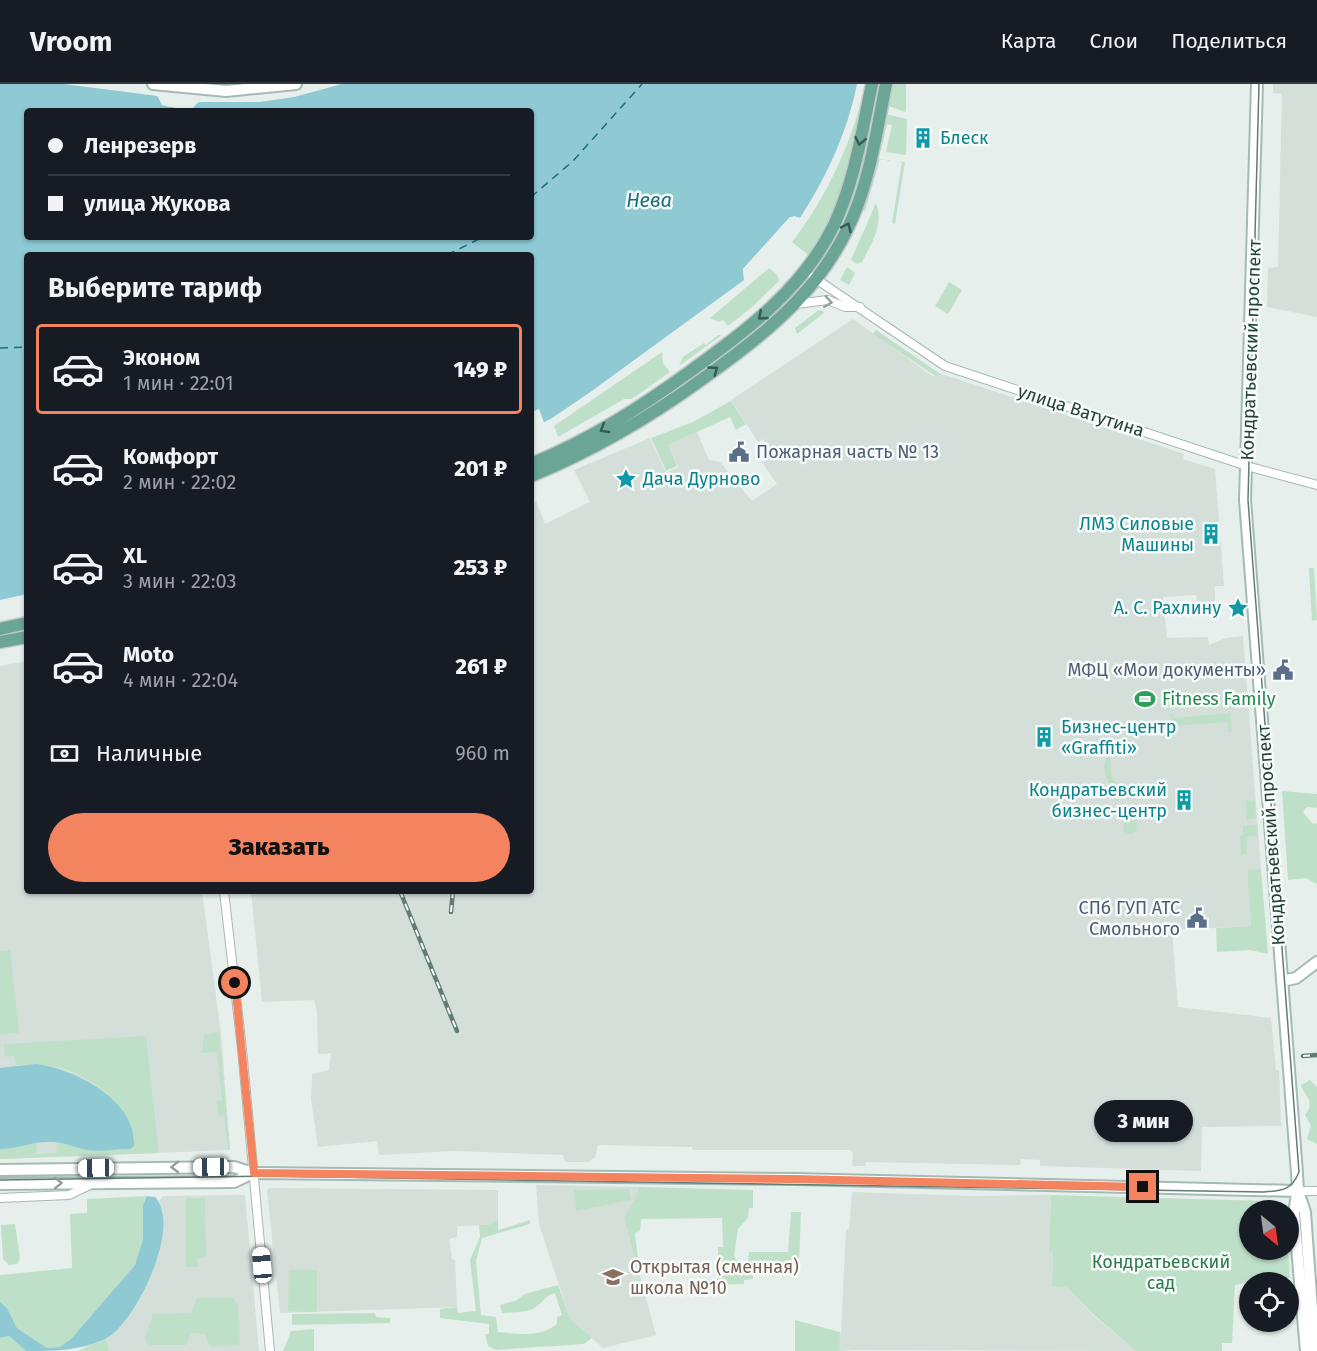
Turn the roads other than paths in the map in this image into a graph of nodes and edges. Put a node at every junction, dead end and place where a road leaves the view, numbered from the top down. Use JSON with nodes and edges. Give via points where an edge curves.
{"nodes":[{"id":1,"x":153,"y":84,"type":"edge"},
{"id":2,"x":296,"y":84,"type":"edge"},
{"id":3,"x":872,"y":84,"type":"edge"},
{"id":4,"x":886,"y":84,"type":"edge"},
{"id":5,"x":1257,"y":84,"type":"edge"},
{"id":6,"x":803,"y":274,"type":"junction"},
{"id":7,"x":819,"y":278,"type":"junction"},
{"id":8,"x":796,"y":304,"type":"junction"},
{"id":9,"x":860,"y":308,"type":"junction"},
{"id":10,"x":534,"y":463,"type":"edge"},
{"id":11,"x":1247,"y":466,"type":"junction"},
{"id":12,"x":534,"y":475,"type":"edge"},
{"id":13,"x":1317,"y":484,"type":"edge"},
{"id":14,"x":24,"y":624,"type":"edge"},
{"id":15,"x":0,"y":629,"type":"edge"},
{"id":16,"x":24,"y":638,"type":"edge"},
{"id":17,"x":0,"y":642,"type":"edge"},
{"id":18,"x":224,"y":894,"type":"edge"},
{"id":19,"x":1317,"y":962,"type":"edge"},
{"id":20,"x":1282,"y":981,"type":"junction"},
{"id":21,"x":0,"y":1170,"type":"edge"},
{"id":22,"x":254,"y":1173,"type":"junction"},
{"id":23,"x":96,"y":1182,"type":"junction"},
{"id":24,"x":0,"y":1184,"type":"edge"},
{"id":25,"x":1298,"y":1191,"type":"junction"},
{"id":26,"x":1317,"y":1191,"type":"edge"},
{"id":27,"x":0,"y":1198,"type":"edge"},
{"id":28,"x":270,"y":1351,"type":"edge"},
{"id":29,"x":1306,"y":1351,"type":"edge"},
{"id":30,"x":1315,"y":1351,"type":"edge"}],
"edges":[{"from":1,"to":2,"type":"street","via":[[226,91]]},
{"from":3,"to":6,"type":"main road","one_way":true,"via":[[845,199],[818,254]]},
{"from":7,"to":4,"type":"main road","one_way":true,"via":[[858,204]]},
{"from":5,"to":11,"type":"street","name":"Кондратьевский проспект"},
{"from":6,"to":7,"type":"street","name":"улица Ватутина"},
{"from":6,"to":10,"type":"main road","one_way":true,"via":[[744,332],[633,412]]},
{"from":7,"to":8,"type":"main road"},
{"from":7,"to":9,"type":"street","name":"улица Ватутина"},
{"from":8,"to":9,"type":"street","name":"улица Ватутина","one_way":true,"via":[[828,300],[845,308]]},
{"from":12,"to":8,"type":"main road","one_way":true,"via":[[639,423],[742,350]]},
{"from":9,"to":11,"type":"street","name":"улица Ватутина","via":[[945,366]]},
{"from":11,"to":13,"type":"street","name":"улица Ватутина"},
{"from":11,"to":20,"type":"street","name":"Кондратьевский проспект","via":[[1245,500]]},
{"from":14,"to":15,"type":"main road"},
{"from":16,"to":17,"type":"main road"},
{"from":18,"to":22,"type":"street"},
{"from":19,"to":20,"type":"street","via":[[1296,978]]},
{"from":20,"to":25,"type":"street","name":"Кондратьевский проспект"},
{"from":22,"to":21,"type":"street","one_way":true,"via":[[234,1167]]},
{"from":22,"to":23,"type":"street","via":[[234,1182]]},
{"from":22,"to":25,"type":"street","via":[[794,1179]]},
{"from":22,"to":28,"type":"street"},
{"from":24,"to":23,"type":"street","one_way":true},
{"from":23,"to":27,"type":"street","via":[[69,1195]]},
{"from":25,"to":26,"type":"street"},
{"from":25,"to":29,"type":"street","name":"Кондратьевский проспект","via":[[1294,1213]]},
{"from":25,"to":30,"type":"street","name":"Кондратьевский проспект","via":[[1305,1212]]}]}
